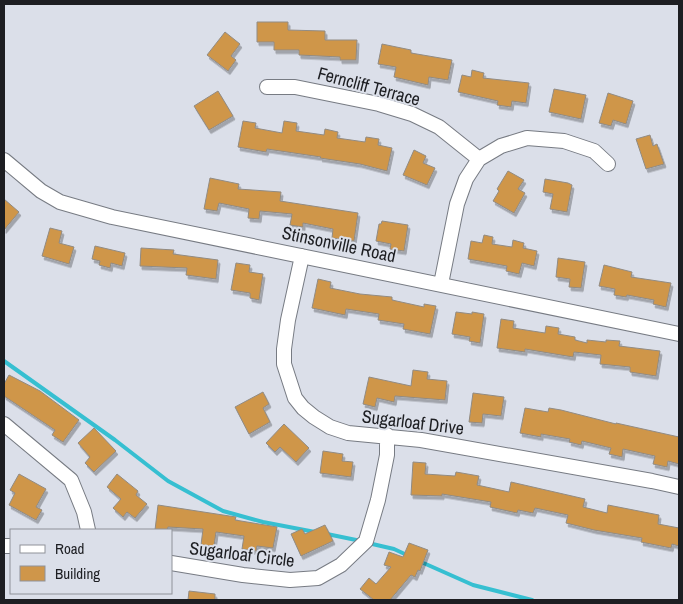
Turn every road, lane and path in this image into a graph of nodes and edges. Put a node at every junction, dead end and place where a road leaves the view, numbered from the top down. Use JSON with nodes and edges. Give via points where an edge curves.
{"nodes":[{"id":1,"x":267,"y":87,"type":"dead end"},
{"id":2,"x":479,"y":159,"type":"junction"},
{"id":3,"x":4,"y":160,"type":"edge"},
{"id":4,"x":608,"y":164,"type":"dead end"},
{"id":5,"x":302,"y":256,"type":"junction"},
{"id":6,"x":441,"y":284,"type":"junction"},
{"id":7,"x":679,"y":334,"type":"edge"},
{"id":8,"x":4,"y":424,"type":"edge"},
{"id":9,"x":387,"y":435,"type":"junction"},
{"id":10,"x":679,"y":487,"type":"edge"},
{"id":11,"x":88,"y":529,"type":"edge"},
{"id":12,"x":172,"y":564,"type":"edge"}],
"edges":[{"from":1,"to":2,"type":"street","name":"Ferncliff Terrace","via":[[296,87],[412,114],[440,127]]},
{"from":2,"to":4,"type":"street","via":[[501,146],[527,138],[564,141],[594,151]]},
{"from":2,"to":6,"type":"street","via":[[466,179],[457,204]]},
{"from":3,"to":5,"type":"street","name":"Stinsonville Road","via":[[41,191],[60,202],[112,217]]},
{"from":5,"to":6,"type":"street","name":"Stinsonville Road"},
{"from":5,"to":9,"type":"street","name":"Sugarloaf Drive","via":[[284,349],[284,364],[295,398],[303,408],[330,427],[348,433]]},
{"from":6,"to":7,"type":"street","name":"Stinsonville Road"},
{"from":8,"to":11,"type":"street","via":[[71,480]]},
{"from":9,"to":10,"type":"street","name":"Sugarloaf Drive"},
{"from":9,"to":12,"type":"street","name":"Sugarloaf Circle","via":[[387,455],[366,541],[341,565],[318,578],[290,580]]}]}
